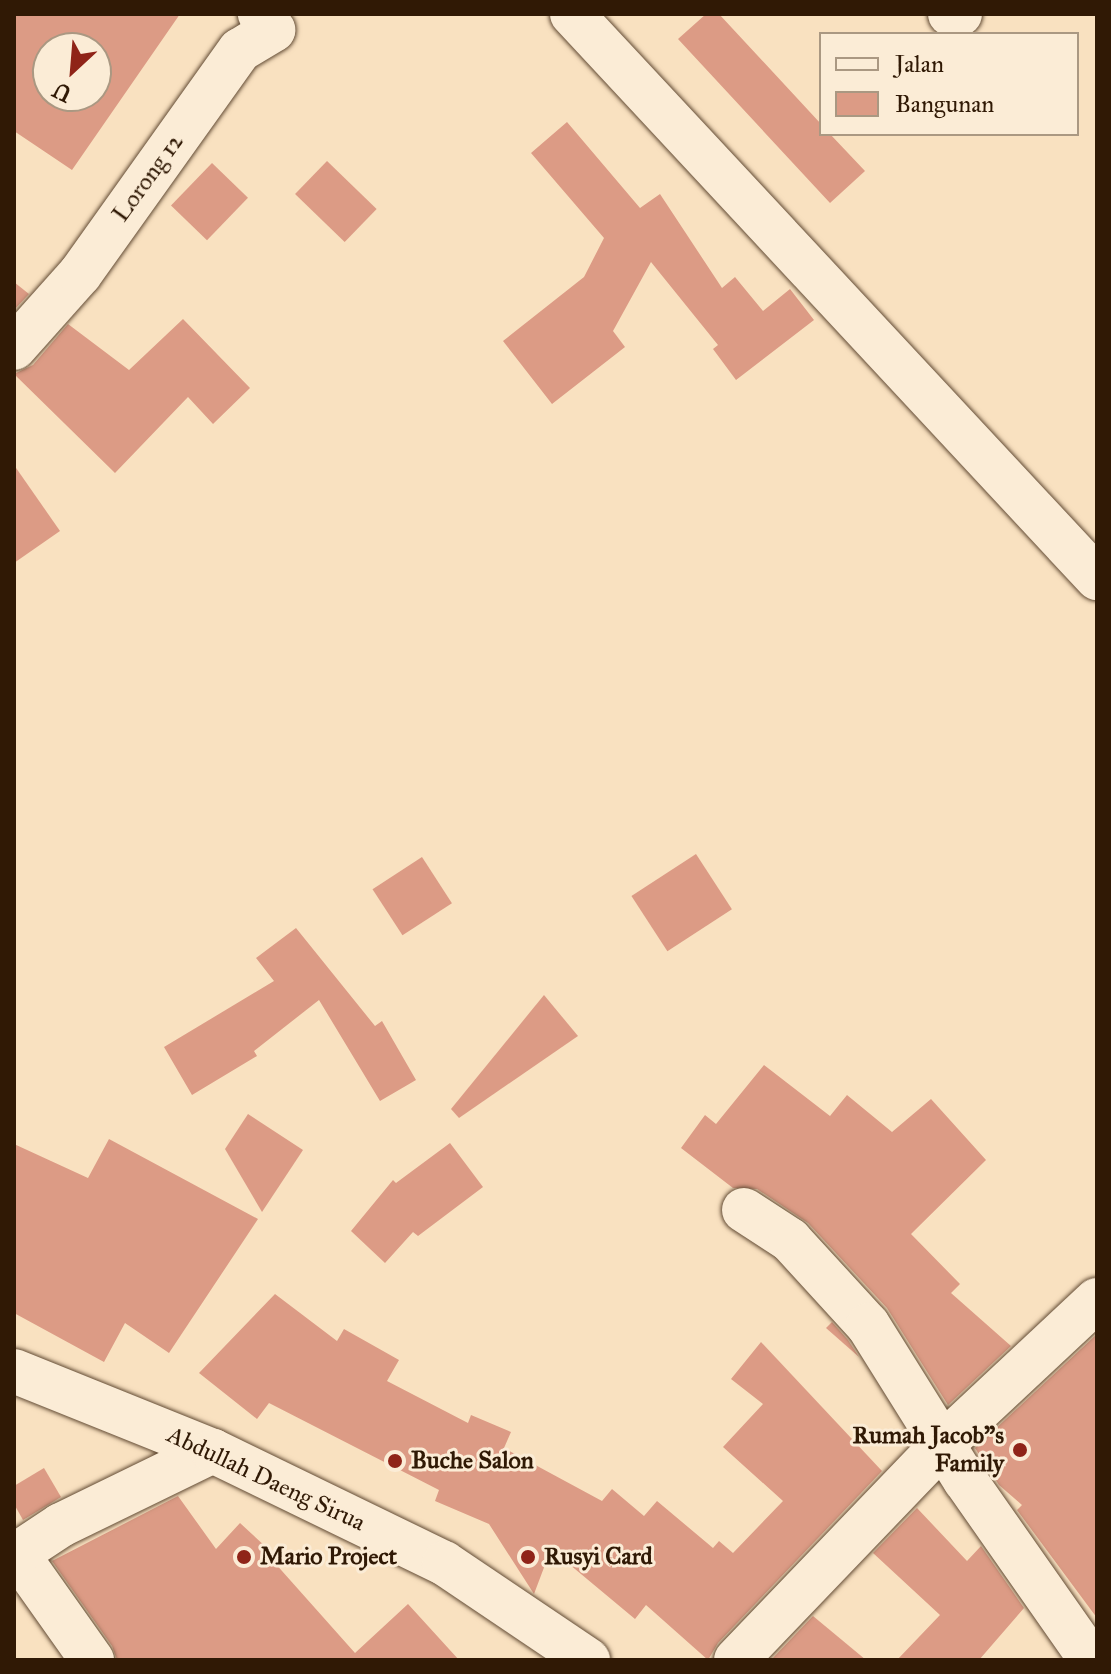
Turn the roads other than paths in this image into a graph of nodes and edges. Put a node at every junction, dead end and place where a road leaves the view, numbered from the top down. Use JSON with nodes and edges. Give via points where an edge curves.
{"nodes":[{"id":1,"x":572,"y":14,"type":"edge"},
{"id":2,"x":950,"y":14,"type":"edge"},
{"id":3,"x":960,"y":14,"type":"edge"},
{"id":4,"x":277,"y":19,"type":"edge"},
{"id":5,"x":14,"y":348,"type":"edge"},
{"id":6,"x":1097,"y":578,"type":"edge"},
{"id":7,"x":744,"y":1210,"type":"dead end"},
{"id":8,"x":1097,"y":1300,"type":"edge"},
{"id":9,"x":14,"y":1371,"type":"edge"},
{"id":10,"x":945,"y":1442,"type":"junction"},
{"id":11,"x":213,"y":1451,"type":"junction"},
{"id":12,"x":15,"y":1555,"type":"edge"},
{"id":13,"x":92,"y":1660,"type":"edge"},
{"id":14,"x":588,"y":1660,"type":"edge"},
{"id":15,"x":736,"y":1660,"type":"edge"},
{"id":16,"x":1091,"y":1660,"type":"edge"}],
"edges":[{"from":1,"to":6,"type":"street"},
{"from":2,"to":3,"type":"street"},
{"from":4,"to":5,"type":"street","name":"Lorong 12","via":[[240,50],[80,274]]},
{"from":7,"to":10,"type":"street","via":[[790,1240],[868,1325]]},
{"from":8,"to":10,"type":"street"},
{"from":9,"to":11,"type":"street","name":"Abdullah Daeng Sirua"},
{"from":10,"to":15,"type":"street"},
{"from":10,"to":16,"type":"street","via":[[965,1480]]},
{"from":11,"to":12,"type":"street","via":[[61,1525]]},
{"from":11,"to":14,"type":"street","name":"Abdullah Daeng Sirua","via":[[444,1563]]},
{"from":12,"to":13,"type":"street"}]}
